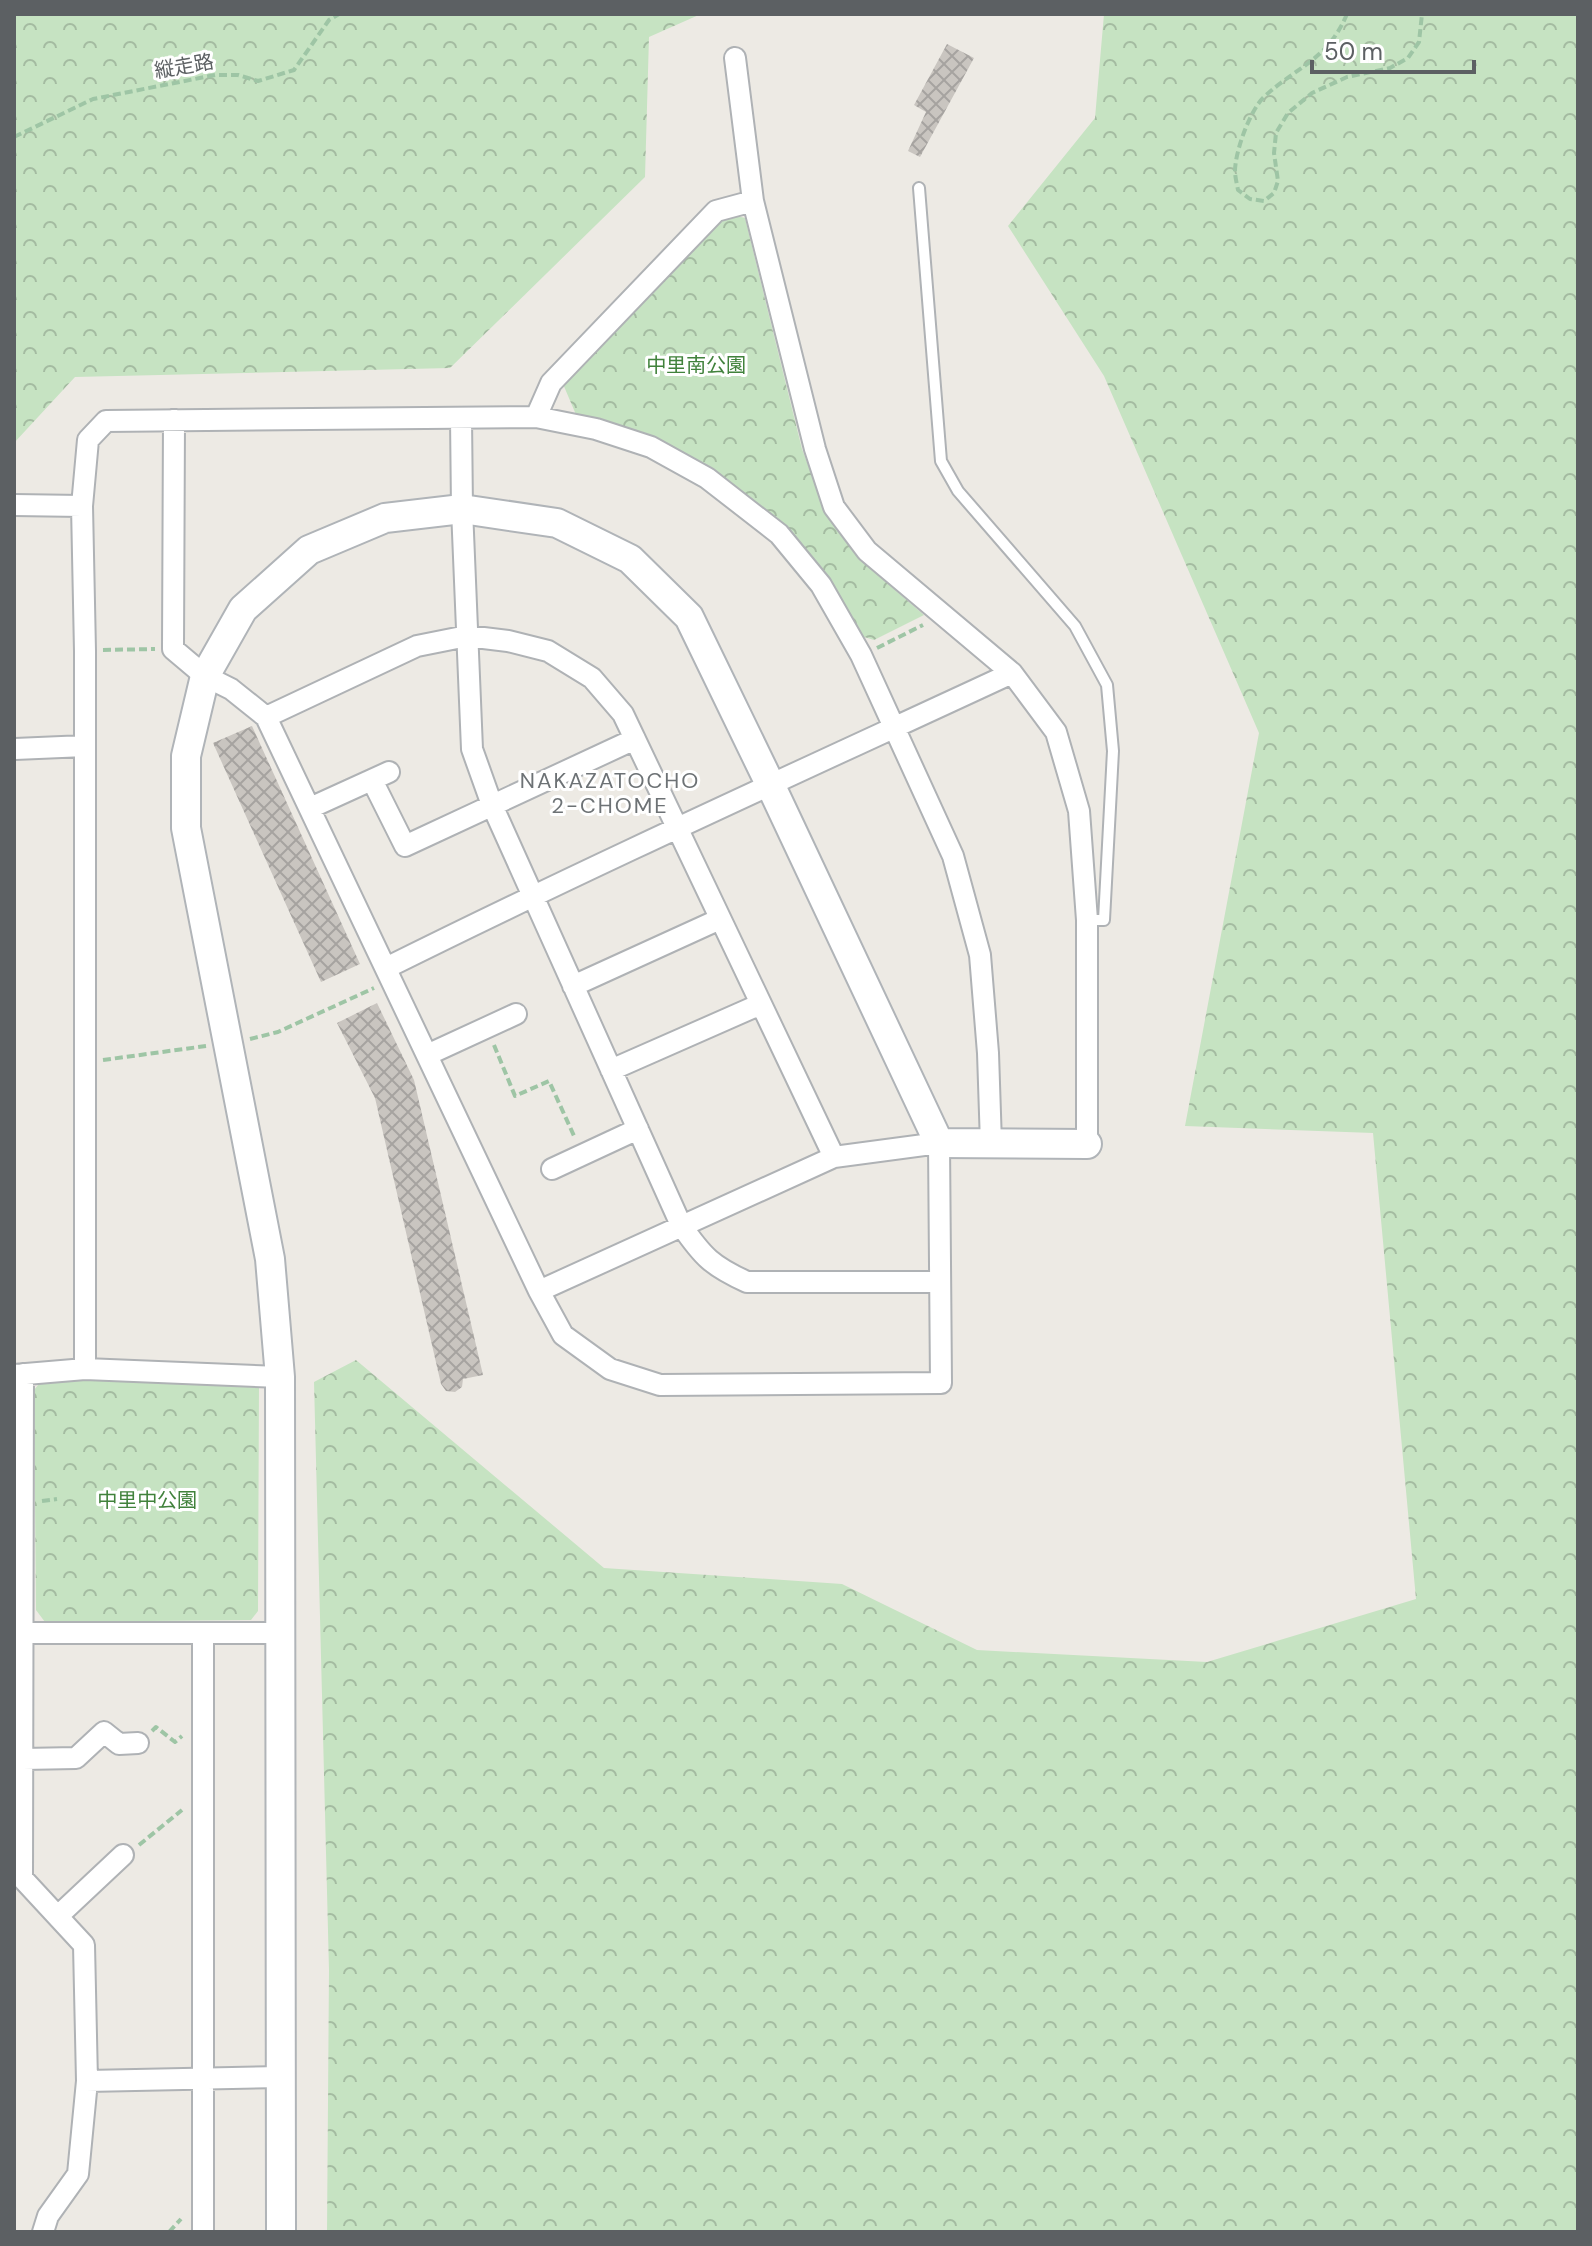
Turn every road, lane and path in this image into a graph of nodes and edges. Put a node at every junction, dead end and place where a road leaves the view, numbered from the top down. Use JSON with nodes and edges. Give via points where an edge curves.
{"nodes":[{"id":1,"x":339,"y":14,"type":"edge"},
{"id":2,"x":1347,"y":14,"type":"edge"},
{"id":3,"x":1422,"y":14,"type":"edge"},
{"id":4,"x":735,"y":58,"type":"dead end"},
{"id":5,"x":14,"y":137,"type":"edge"},
{"id":6,"x":919,"y":188,"type":"dead end"},
{"id":7,"x":753,"y":201,"type":"junction"},
{"id":8,"x":536,"y":417,"type":"junction"},
{"id":9,"x":461,"y":418,"type":"junction"},
{"id":10,"x":174,"y":420,"type":"junction"},
{"id":11,"x":14,"y":505,"type":"edge"},
{"id":12,"x":82,"y":506,"type":"junction"},
{"id":13,"x":462,"y":509,"type":"junction"},
{"id":14,"x":943,"y":615,"type":"junction"},
{"id":15,"x":467,"y":636,"type":"junction"},
{"id":16,"x":173,"y":649,"type":"junction"},
{"id":17,"x":85,"y":651,"type":"junction"},
{"id":18,"x":861,"y":655,"type":"junction"},
{"id":19,"x":1012,"y":673,"type":"junction"},
{"id":20,"x":205,"y":676,"type":"junction"},
{"id":21,"x":266,"y":717,"type":"junction"},
{"id":22,"x":895,"y":727,"type":"junction"},
{"id":23,"x":635,"y":739,"type":"junction"},
{"id":24,"x":85,"y":746,"type":"junction"},
{"id":25,"x":15,"y":749,"type":"edge"},
{"id":26,"x":770,"y":784,"type":"junction"},
{"id":27,"x":492,"y":805,"type":"junction"},
{"id":28,"x":310,"y":808,"type":"junction"},
{"id":29,"x":677,"y":828,"type":"junction"},
{"id":30,"x":532,"y":896,"type":"junction"},
{"id":31,"x":720,"y":919,"type":"junction"},
{"id":32,"x":1087,"y":920,"type":"junction"},
{"id":33,"x":386,"y":968,"type":"junction"},
{"id":34,"x":573,"y":986,"type":"junction"},
{"id":35,"x":761,"y":1004,"type":"junction"},
{"id":36,"x":516,"y":1014,"type":"dead end"},
{"id":37,"x":486,"y":1028,"type":"junction"},
{"id":38,"x":427,"y":1055,"type":"junction"},
{"id":39,"x":611,"y":1070,"type":"junction"},
{"id":40,"x":638,"y":1129,"type":"junction"},
{"id":41,"x":939,"y":1143,"type":"junction"},
{"id":42,"x":991,"y":1144,"type":"junction"},
{"id":43,"x":1087,"y":1144,"type":"joint"},
{"id":44,"x":583,"y":1155,"type":"junction"},
{"id":45,"x":834,"y":1157,"type":"junction"},
{"id":46,"x":552,"y":1169,"type":"dead end"},
{"id":47,"x":681,"y":1225,"type":"junction"},
{"id":48,"x":940,"y":1282,"type":"junction"},
{"id":49,"x":539,"y":1291,"type":"junction"},
{"id":50,"x":85,"y":1369,"type":"junction"},
{"id":51,"x":19,"y":1374,"type":"edge"},
{"id":52,"x":280,"y":1377,"type":"junction"},
{"id":53,"x":19,"y":1502,"type":"edge"},
{"id":54,"x":19,"y":1633,"type":"edge"},
{"id":55,"x":203,"y":1633,"type":"junction"},
{"id":56,"x":280,"y":1633,"type":"junction"},
{"id":57,"x":203,"y":1726,"type":"junction"},
{"id":58,"x":138,"y":1743,"type":"joint"},
{"id":59,"x":23,"y":1759,"type":"junction"},
{"id":60,"x":203,"y":1793,"type":"junction"},
{"id":61,"x":123,"y":1855,"type":"joint"},
{"id":62,"x":58,"y":1916,"type":"junction"},
{"id":63,"x":282,"y":2077,"type":"junction"},
{"id":64,"x":202,"y":2078,"type":"junction"},
{"id":65,"x":87,"y":2081,"type":"junction"},
{"id":66,"x":43,"y":2232,"type":"edge"},
{"id":67,"x":203,"y":2232,"type":"edge"},
{"id":68,"x":281,"y":2232,"type":"edge"}],
"edges":[{"from":1,"to":5,"type":"path","name":"縦走路","via":[[329,20],[294,70],[258,81],[215,75],[93,99]]},
{"from":2,"to":3,"type":"path","via":[[1328,46],[1263,97],[1251,114],[1235,169],[1238,190],[1250,199],[1264,201],[1274,193],[1276,133],[1288,113],[1312,93],[1408,58],[1419,42]]},
{"from":4,"to":7,"type":"street"},
{"from":6,"to":32,"type":"lane","via":[[941,461],[958,491],[1075,626],[1107,685],[1113,751],[1104,920]]},
{"from":7,"to":8,"type":"street","via":[[716,211],[551,383]]},
{"from":7,"to":14,"type":"street","via":[[834,507],[867,551]]},
{"from":8,"to":9,"type":"street"},
{"from":8,"to":18,"type":"street","via":[[651,447],[707,478],[779,534],[821,585]]},
{"from":9,"to":10,"type":"street"},
{"from":9,"to":13,"type":"street"},
{"from":10,"to":12,"type":"street","via":[[106,421],[88,440]]},
{"from":10,"to":16,"type":"street"},
{"from":11,"to":12,"type":"street"},
{"from":12,"to":17,"type":"street"},
{"from":13,"to":15,"type":"street"},
{"from":13,"to":20,"type":"street","via":[[385,518],[309,550],[243,609]]},
{"from":13,"to":26,"type":"street","via":[[557,523],[630,559],[689,617]]},
{"from":14,"to":18,"type":"path"},
{"from":14,"to":19,"type":"street"},
{"from":15,"to":21,"type":"street","via":[[417,646]]},
{"from":15,"to":23,"type":"street","via":[[548,651],[592,678],[623,714]]},
{"from":15,"to":27,"type":"street","via":[[472,749]]},
{"from":16,"to":17,"type":"path"},
{"from":16,"to":20,"type":"street"},
{"from":17,"to":24,"type":"street"},
{"from":18,"to":22,"type":"street"},
{"from":19,"to":22,"type":"street"},
{"from":19,"to":32,"type":"street","via":[[1056,732],[1079,811]]},
{"from":20,"to":21,"type":"street"},
{"from":20,"to":52,"type":"street","via":[[186,756],[186,828],[270,1259]]},
{"from":21,"to":28,"type":"street"},
{"from":22,"to":26,"type":"street"},
{"from":22,"to":42,"type":"street","via":[[953,856],[980,955]]},
{"from":23,"to":27,"type":"street"},
{"from":23,"to":29,"type":"street"},
{"from":24,"to":25,"type":"street"},
{"from":24,"to":50,"type":"street"},
{"from":26,"to":29,"type":"street"},
{"from":26,"to":41,"type":"street"},
{"from":27,"to":28,"type":"street","via":[[405,846],[380,776]]},
{"from":27,"to":30,"type":"street"},
{"from":28,"to":33,"type":"street"},
{"from":29,"to":30,"type":"street"},
{"from":29,"to":31,"type":"street"},
{"from":30,"to":33,"type":"street"},
{"from":30,"to":34,"type":"street"},
{"from":31,"to":34,"type":"street"},
{"from":31,"to":35,"type":"street"},
{"from":32,"to":43,"type":"street"},
{"from":33,"to":38,"type":"street"},
{"from":34,"to":39,"type":"street"},
{"from":35,"to":39,"type":"street"},
{"from":35,"to":45,"type":"street"},
{"from":36,"to":37,"type":"street"},
{"from":37,"to":38,"type":"street"},
{"from":37,"to":44,"type":"path","via":[[515,1096],[549,1081]]},
{"from":38,"to":49,"type":"street"},
{"from":39,"to":40,"type":"street"},
{"from":40,"to":44,"type":"street"},
{"from":40,"to":47,"type":"street"},
{"from":41,"to":42,"type":"street"},
{"from":41,"to":45,"type":"street"},
{"from":41,"to":48,"type":"street"},
{"from":42,"to":43,"type":"street"},
{"from":44,"to":46,"type":"street"},
{"from":45,"to":47,"type":"street"},
{"from":47,"to":48,"type":"street","via":[[719,1269],[747,1282]]},
{"from":47,"to":49,"type":"street"},
{"from":48,"to":49,"type":"street","via":[[941,1383],[660,1385],[610,1369],[563,1335]]},
{"from":50,"to":51,"type":"street"},
{"from":50,"to":52,"type":"street"},
{"from":51,"to":53,"type":"street"},
{"from":52,"to":56,"type":"street"},
{"from":53,"to":54,"type":"street"},
{"from":54,"to":55,"type":"street"},
{"from":54,"to":59,"type":"street"},
{"from":55,"to":56,"type":"street"},
{"from":55,"to":57,"type":"street"},
{"from":56,"to":63,"type":"street"},
{"from":57,"to":58,"type":"path","via":[[192,1726],[175,1742],[156,1727]]},
{"from":57,"to":60,"type":"street"},
{"from":58,"to":59,"type":"street","via":[[119,1744],[104,1732],[76,1758]]},
{"from":59,"to":62,"type":"street","via":[[22,1878]]},
{"from":60,"to":61,"type":"path"},
{"from":60,"to":64,"type":"street"},
{"from":61,"to":62,"type":"street"},
{"from":62,"to":65,"type":"street","via":[[84,1945]]},
{"from":63,"to":64,"type":"street"},
{"from":63,"to":68,"type":"street"},
{"from":64,"to":65,"type":"street"},
{"from":64,"to":67,"type":"street"},
{"from":65,"to":66,"type":"street","via":[[78,2174]]}]}
